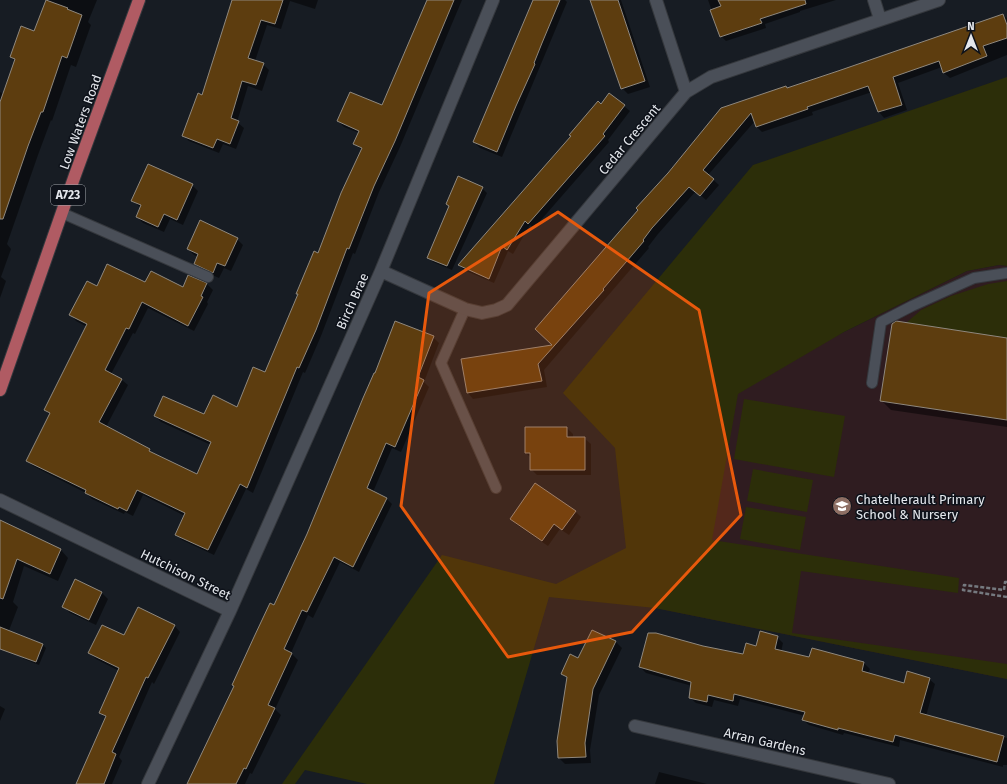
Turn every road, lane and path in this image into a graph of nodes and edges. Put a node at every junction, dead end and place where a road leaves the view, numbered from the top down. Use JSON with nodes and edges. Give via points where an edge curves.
{"nodes":[{"id":1,"x":139,"y":0,"type":"edge"},
{"id":2,"x":493,"y":0,"type":"edge"},
{"id":3,"x":656,"y":0,"type":"edge"},
{"id":4,"x":874,"y":0,"type":"edge"},
{"id":5,"x":939,"y":0,"type":"edge"},
{"id":6,"x":880,"y":19,"type":"junction"},
{"id":7,"x":686,"y":92,"type":"junction"},
{"id":8,"x":62,"y":213,"type":"junction"},
{"id":9,"x":381,"y":271,"type":"junction"},
{"id":10,"x":1007,"y":273,"type":"edge"},
{"id":11,"x":208,"y":277,"type":"dead end"},
{"id":12,"x":465,"y":309,"type":"junction"},
{"id":13,"x":872,"y":384,"type":"dead end"},
{"id":14,"x":0,"y":390,"type":"edge"},
{"id":15,"x":496,"y":488,"type":"dead end"},
{"id":16,"x":0,"y":500,"type":"edge"},
{"id":17,"x":1007,"y":582,"type":"edge"},
{"id":18,"x":1007,"y":597,"type":"edge"},
{"id":19,"x":230,"y":611,"type":"junction"},
{"id":20,"x":634,"y":726,"type":"dead end"},
{"id":21,"x":148,"y":784,"type":"edge"},
{"id":22,"x":889,"y":784,"type":"edge"}],
"edges":[{"from":1,"to":8,"type":"main road","name":"Low Waters Road","number":"A723"},
{"from":2,"to":9,"type":"street","name":"Birch Brae"},
{"from":3,"to":7,"type":"street"},
{"from":4,"to":6,"type":"street"},
{"from":5,"to":6,"type":"street","name":"Cedar Crescent"},
{"from":6,"to":7,"type":"street","name":"Cedar Crescent","via":[[711,77]]},
{"from":7,"to":12,"type":"street","name":"Cedar Crescent","via":[[507,305],[482,313]]},
{"from":8,"to":11,"type":"lane"},
{"from":8,"to":14,"type":"main road","name":"Low Waters Road","number":"A723"},
{"from":9,"to":12,"type":"street","name":"Cedar Crescent"},
{"from":9,"to":19,"type":"street","name":"Birch Brae"},
{"from":10,"to":13,"type":"lane","via":[[974,278],[881,322]]},
{"from":12,"to":15,"type":"lane","via":[[441,363]]},
{"from":16,"to":19,"type":"street","name":"Hutchison Street"},
{"from":17,"to":18,"type":"path","via":[[1004,590],[964,585],[963,590]]},
{"from":19,"to":21,"type":"street","name":"Hutchison Street"},
{"from":20,"to":22,"type":"street","name":"Arran Gardens"}]}
